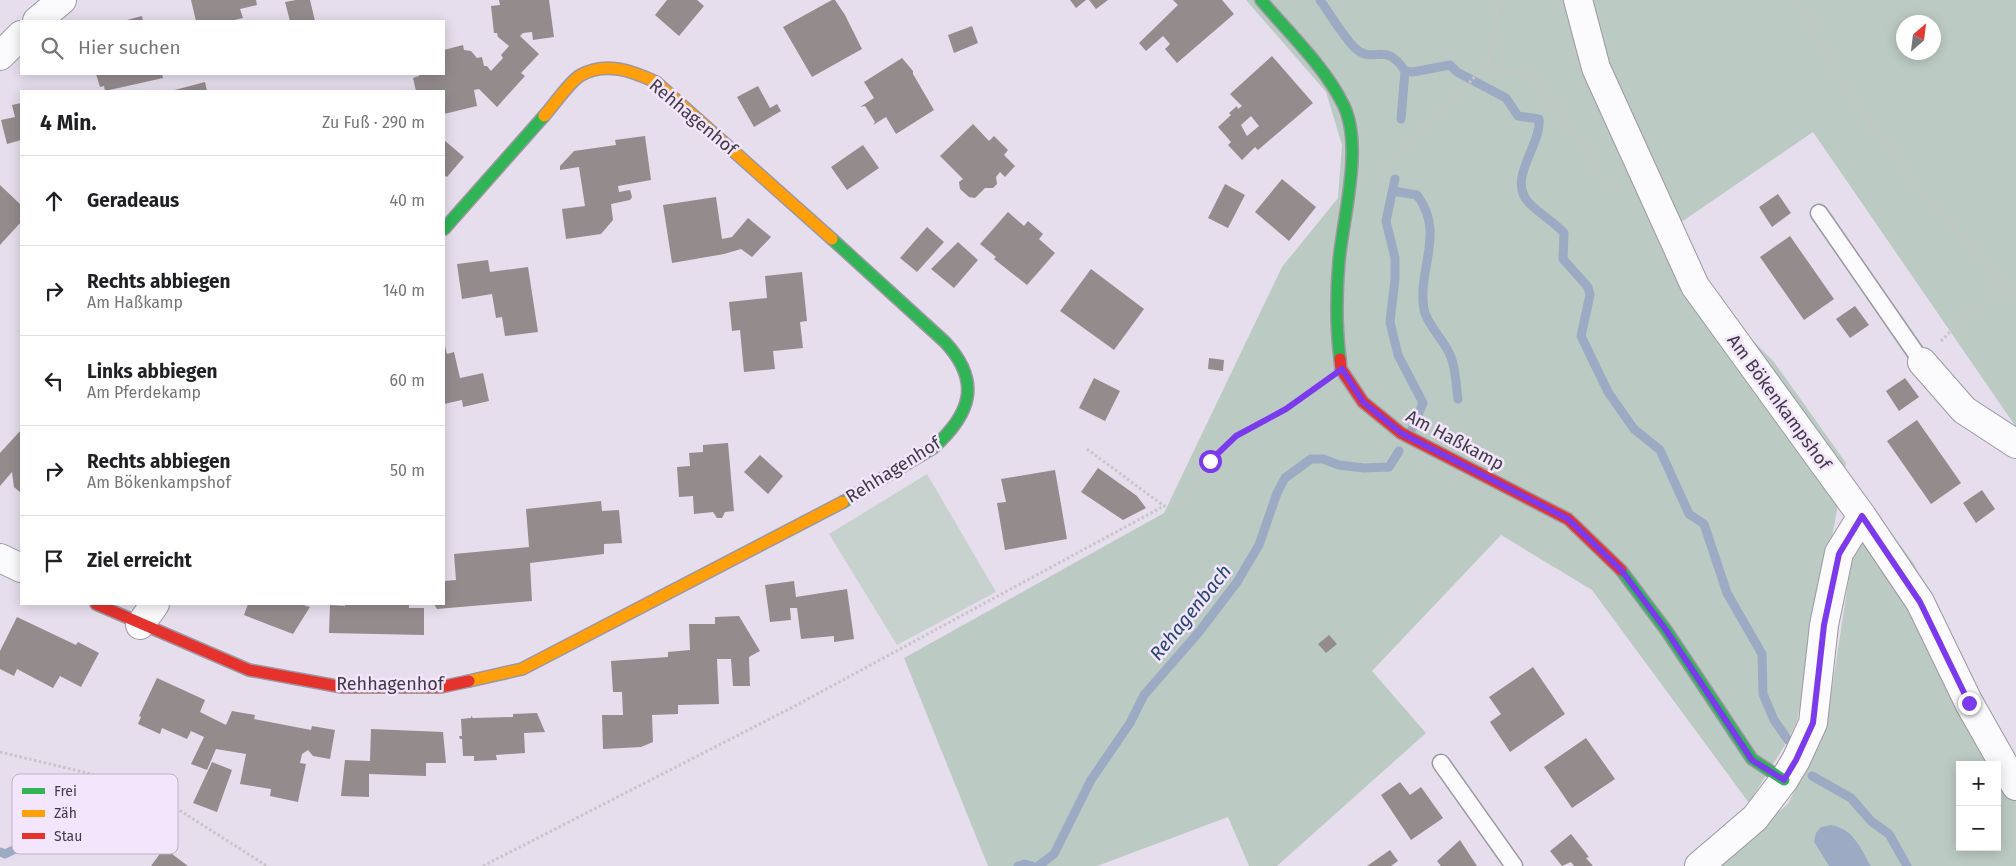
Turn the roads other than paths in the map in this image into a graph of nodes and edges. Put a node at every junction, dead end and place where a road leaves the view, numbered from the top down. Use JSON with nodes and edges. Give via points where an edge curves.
{"nodes":[{"id":1,"x":62,"y":0,"type":"edge"},
{"id":2,"x":1261,"y":0,"type":"edge"},
{"id":3,"x":1578,"y":0,"type":"edge"},
{"id":4,"x":38,"y":20,"type":"edge"},
{"id":5,"x":20,"y":36,"type":"edge"},
{"id":6,"x":0,"y":56,"type":"edge"},
{"id":7,"x":1819,"y":213,"type":"dead end"},
{"id":8,"x":445,"y":228,"type":"edge"},
{"id":9,"x":1922,"y":362,"type":"joint"},
{"id":10,"x":2016,"y":444,"type":"edge"},
{"id":11,"x":1862,"y":516,"type":"junction"},
{"id":12,"x":0,"y":558,"type":"edge"},
{"id":13,"x":20,"y":568,"type":"edge"},
{"id":14,"x":101,"y":605,"type":"edge"},
{"id":15,"x":147,"y":614,"type":"edge"},
{"id":16,"x":1441,"y":763,"type":"dead end"},
{"id":17,"x":1784,"y":780,"type":"junction"},
{"id":18,"x":2016,"y":786,"type":"edge"},
{"id":19,"x":1514,"y":866,"type":"edge"},
{"id":20,"x":1699,"y":866,"type":"edge"}],
"edges":[{"from":1,"to":4,"type":"street"},
{"from":2,"to":17,"type":"street","name":"Am Haßkamp","via":[[1327,78],[1344,105],[1351,135],[1350,198],[1339,259],[1335,320],[1342,369],[1363,402],[1401,433],[1568,519],[1622,571],[1666,630],[1752,760]]},
{"from":3,"to":11,"type":"street","name":"Am Bökenkampshof","via":[[1596,68],[1695,286]]},
{"from":5,"to":6,"type":"street"},
{"from":7,"to":9,"type":"lane"},
{"from":8,"to":15,"type":"street","name":"Rehhagenhof","via":[[580,75],[606,66],[636,73],[656,82],[935,331],[960,360],[970,386],[963,414],[950,434],[933,448],[820,516],[522,668],[441,687],[342,687],[249,670]]},
{"from":9,"to":10,"type":"street","via":[[1964,410]]},
{"from":11,"to":17,"type":"street","via":[[1839,554],[1824,625],[1813,723]]},
{"from":11,"to":18,"type":"street","name":"Am Bökenkampshof","via":[[1920,602],[1969,703]]},
{"from":12,"to":13,"type":"street"},
{"from":14,"to":15,"type":"street","name":"Rehhagenhof"},
{"from":16,"to":19,"type":"lane"},
{"from":17,"to":20,"type":"street","via":[[1755,818]]}]}
